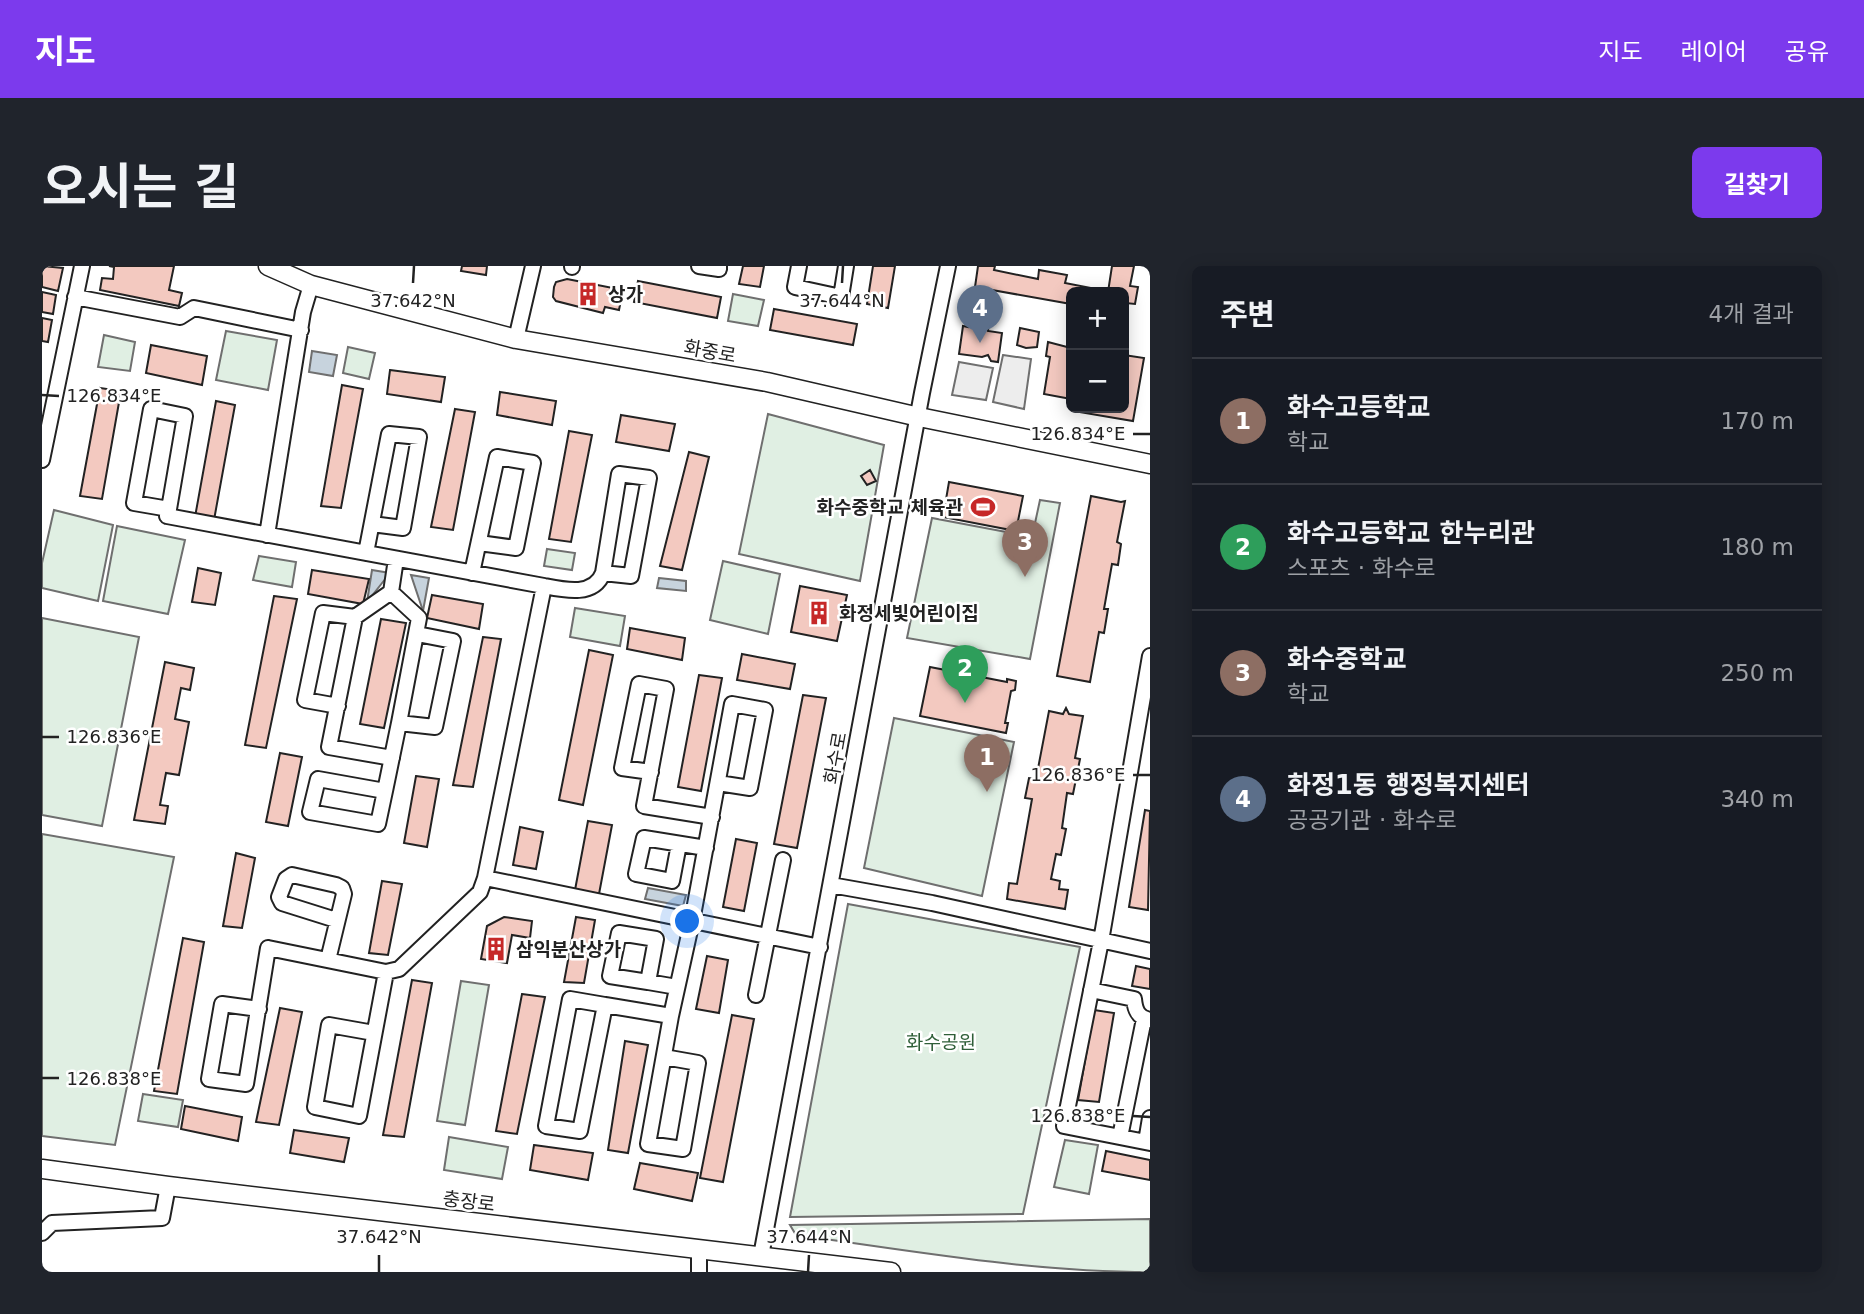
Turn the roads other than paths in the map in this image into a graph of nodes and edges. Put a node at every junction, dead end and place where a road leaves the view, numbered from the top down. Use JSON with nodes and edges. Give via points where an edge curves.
{"nodes":[{"id":1,"x":82,"y":266,"type":"edge"},
{"id":2,"x":268,"y":266,"type":"edge"},
{"id":3,"x":533,"y":266,"type":"edge"},
{"id":4,"x":699,"y":266,"type":"edge"},
{"id":5,"x":719,"y":266,"type":"edge"},
{"id":6,"x":799,"y":266,"type":"edge"},
{"id":7,"x":846,"y":266,"type":"edge"},
{"id":8,"x":948,"y":266,"type":"edge"},
{"id":9,"x":311,"y":285,"type":"junction"},
{"id":10,"x":75,"y":297,"type":"junction"},
{"id":11,"x":301,"y":330,"type":"junction"},
{"id":12,"x":516,"y":339,"type":"junction"},
{"id":13,"x":919,"y":416,"type":"junction"},
{"id":14,"x":42,"y":460,"type":"edge"},
{"id":15,"x":1150,"y":464,"type":"edge"},
{"id":16,"x":169,"y":509,"type":"junction"},
{"id":17,"x":372,"y":523,"type":"junction"},
{"id":18,"x":268,"y":535,"type":"junction"},
{"id":19,"x":479,"y":543,"type":"junction"},
{"id":20,"x":366,"y":553,"type":"junction"},
{"id":21,"x":396,"y":559,"type":"junction"},
{"id":22,"x":472,"y":573,"type":"junction"},
{"id":23,"x":603,"y":573,"type":"junction"},
{"id":24,"x":544,"y":586,"type":"junction"},
{"id":25,"x":391,"y":592,"type":"junction"},
{"id":26,"x":355,"y":617,"type":"junction"},
{"id":27,"x":416,"y":634,"type":"junction"},
{"id":28,"x":1150,"y":656,"type":"edge"},
{"id":29,"x":1148,"y":680,"type":"edge"},
{"id":30,"x":338,"y":706,"type":"junction"},
{"id":31,"x":399,"y":723,"type":"junction"},
{"id":32,"x":392,"y":758,"type":"junction"},
{"id":33,"x":650,"y":772,"type":"junction"},
{"id":34,"x":718,"y":783,"type":"junction"},
{"id":35,"x":385,"y":792,"type":"junction"},
{"id":36,"x":712,"y":817,"type":"junction"},
{"id":37,"x":679,"y":844,"type":"dead end"},
{"id":38,"x":706,"y":848,"type":"junction"},
{"id":39,"x":783,"y":860,"type":"dead end"},
{"id":40,"x":485,"y":878,"type":"junction"},
{"id":41,"x":831,"y":885,"type":"junction"},
{"id":42,"x":337,"y":920,"type":"dead end"},
{"id":43,"x":692,"y":921,"type":"junction"},
{"id":44,"x":768,"y":936,"type":"junction"},
{"id":45,"x":1095,"y":940,"type":"junction"},
{"id":46,"x":820,"y":947,"type":"junction"},
{"id":47,"x":1150,"y":951,"type":"edge"},
{"id":48,"x":328,"y":960,"type":"junction"},
{"id":49,"x":386,"y":972,"type":"junction"},
{"id":50,"x":648,"y":982,"type":"dead end"},
{"id":51,"x":677,"y":988,"type":"junction"},
{"id":52,"x":1091,"y":990,"type":"junction"},
{"id":53,"x":756,"y":995,"type":"dead end"},
{"id":54,"x":605,"y":1005,"type":"junction"},
{"id":55,"x":259,"y":1009,"type":"junction"},
{"id":56,"x":671,"y":1016,"type":"junction"},
{"id":57,"x":1147,"y":1019,"type":"edge"},
{"id":58,"x":374,"y":1033,"type":"junction"},
{"id":59,"x":664,"y":1057,"type":"junction"},
{"id":60,"x":1150,"y":1118,"type":"edge"},
{"id":61,"x":1120,"y":1137,"type":"junction"},
{"id":62,"x":1148,"y":1142,"type":"edge"},
{"id":63,"x":42,"y":1169,"type":"edge"},
{"id":64,"x":168,"y":1186,"type":"junction"},
{"id":65,"x":42,"y":1233,"type":"edge"},
{"id":66,"x":699,"y":1250,"type":"junction"},
{"id":67,"x":761,"y":1256,"type":"junction"},
{"id":68,"x":699,"y":1272,"type":"edge"},
{"id":69,"x":891,"y":1272,"type":"edge"}],
"edges":[{"from":1,"to":10,"type":"street"},
{"from":2,"to":9,"type":"main road","name":"화중로"},
{"from":3,"to":12,"type":"street"},
{"from":4,"to":5,"type":"street"},
{"from":6,"to":7,"type":"street","via":[[795,287],[841,297]]},
{"from":8,"to":13,"type":"street","name":"화수로"},
{"from":9,"to":11,"type":"street"},
{"from":9,"to":12,"type":"main road","name":"화중로"},
{"from":10,"to":11,"type":"street","via":[[180,317],[194,309]]},
{"from":10,"to":14,"type":"street"},
{"from":11,"to":18,"type":"street"},
{"from":12,"to":13,"type":"main road","name":"화중로","via":[[767,382]]},
{"from":13,"to":15,"type":"main road","name":"화중로"},
{"from":13,"to":41,"type":"street","name":"화수로"},
{"from":16,"to":16,"type":"street","via":[[185,416],[151,409],[134,503]]},
{"from":16,"to":18,"type":"street","via":[[167,516]]},
{"from":17,"to":17,"type":"street","via":[[389,433],[419,437],[403,528]]},
{"from":17,"to":20,"type":"street"},
{"from":18,"to":20,"type":"street"},
{"from":19,"to":19,"type":"street","via":[[516,548],[533,463],[497,457]]},
{"from":19,"to":22,"type":"street"},
{"from":20,"to":21,"type":"street"},
{"from":21,"to":22,"type":"street"},
{"from":21,"to":25,"type":"street"},
{"from":22,"to":24,"type":"street"},
{"from":23,"to":23,"type":"street","via":[[631,576],[649,478],[619,474]]},
{"from":23,"to":24,"type":"street","via":[[593,586],[580,589]]},
{"from":24,"to":40,"type":"street"},
{"from":25,"to":26,"type":"street"},
{"from":25,"to":27,"type":"street","via":[[419,618]]},
{"from":26,"to":30,"type":"street"},
{"from":26,"to":30,"type":"street","via":[[323,613],[305,700]]},
{"from":27,"to":31,"type":"street"},
{"from":27,"to":31,"type":"street","via":[[453,641],[435,727]]},
{"from":28,"to":29,"type":"street"},
{"from":29,"to":45,"type":"street"},
{"from":30,"to":32,"type":"street","via":[[329,747]]},
{"from":31,"to":32,"type":"street"},
{"from":32,"to":35,"type":"street"},
{"from":33,"to":33,"type":"street","via":[[666,689],[639,684],[622,768]]},
{"from":33,"to":36,"type":"street","via":[[644,806]]},
{"from":34,"to":34,"type":"street","via":[[732,704],[765,709],[750,788]]},
{"from":34,"to":36,"type":"street"},
{"from":35,"to":35,"type":"street","via":[[378,824],[310,812],[318,779]]},
{"from":36,"to":38,"type":"street"},
{"from":37,"to":38,"type":"street"},
{"from":38,"to":43,"type":"street"},
{"from":39,"to":44,"type":"street"},
{"from":40,"to":43,"type":"street"},
{"from":40,"to":49,"type":"street","via":[[480,892],[399,968]]},
{"from":41,"to":45,"type":"street"},
{"from":41,"to":46,"type":"street","name":"화수로"},
{"from":42,"to":48,"type":"street"},
{"from":43,"to":44,"type":"street"},
{"from":43,"to":51,"type":"street"},
{"from":44,"to":46,"type":"street"},
{"from":44,"to":53,"type":"street"},
{"from":45,"to":47,"type":"street"},
{"from":45,"to":52,"type":"street"},
{"from":46,"to":67,"type":"street","name":"화수로"},
{"from":48,"to":49,"type":"street"},
{"from":48,"to":55,"type":"street","via":[[268,948]]},
{"from":49,"to":58,"type":"street"},
{"from":50,"to":51,"type":"street"},
{"from":51,"to":56,"type":"street"},
{"from":52,"to":57,"type":"street","via":[[1134,999],[1135,1010]]},
{"from":52,"to":61,"type":"street","via":[[1064,1126]]},
{"from":54,"to":54,"type":"street","via":[[580,1131],[546,1126],[570,999]]},
{"from":54,"to":56,"type":"street"},
{"from":55,"to":55,"type":"street","via":[[222,1004],[209,1079],[246,1084]]},
{"from":56,"to":59,"type":"street"},
{"from":57,"to":61,"type":"street"},
{"from":58,"to":58,"type":"street","via":[[329,1025],[315,1107],[359,1116]]},
{"from":59,"to":59,"type":"street","via":[[648,1144],[683,1149],[698,1063]]},
{"from":60,"to":62,"type":"street"},
{"from":61,"to":62,"type":"street"},
{"from":63,"to":64,"type":"main road","name":"충장로"},
{"from":64,"to":65,"type":"street","via":[[162,1218],[52,1223]]},
{"from":64,"to":66,"type":"main road","name":"충장로"},
{"from":66,"to":67,"type":"main road","name":"충장로"},
{"from":66,"to":68,"type":"street"},
{"from":67,"to":69,"type":"main road","name":"충장로"}]}
